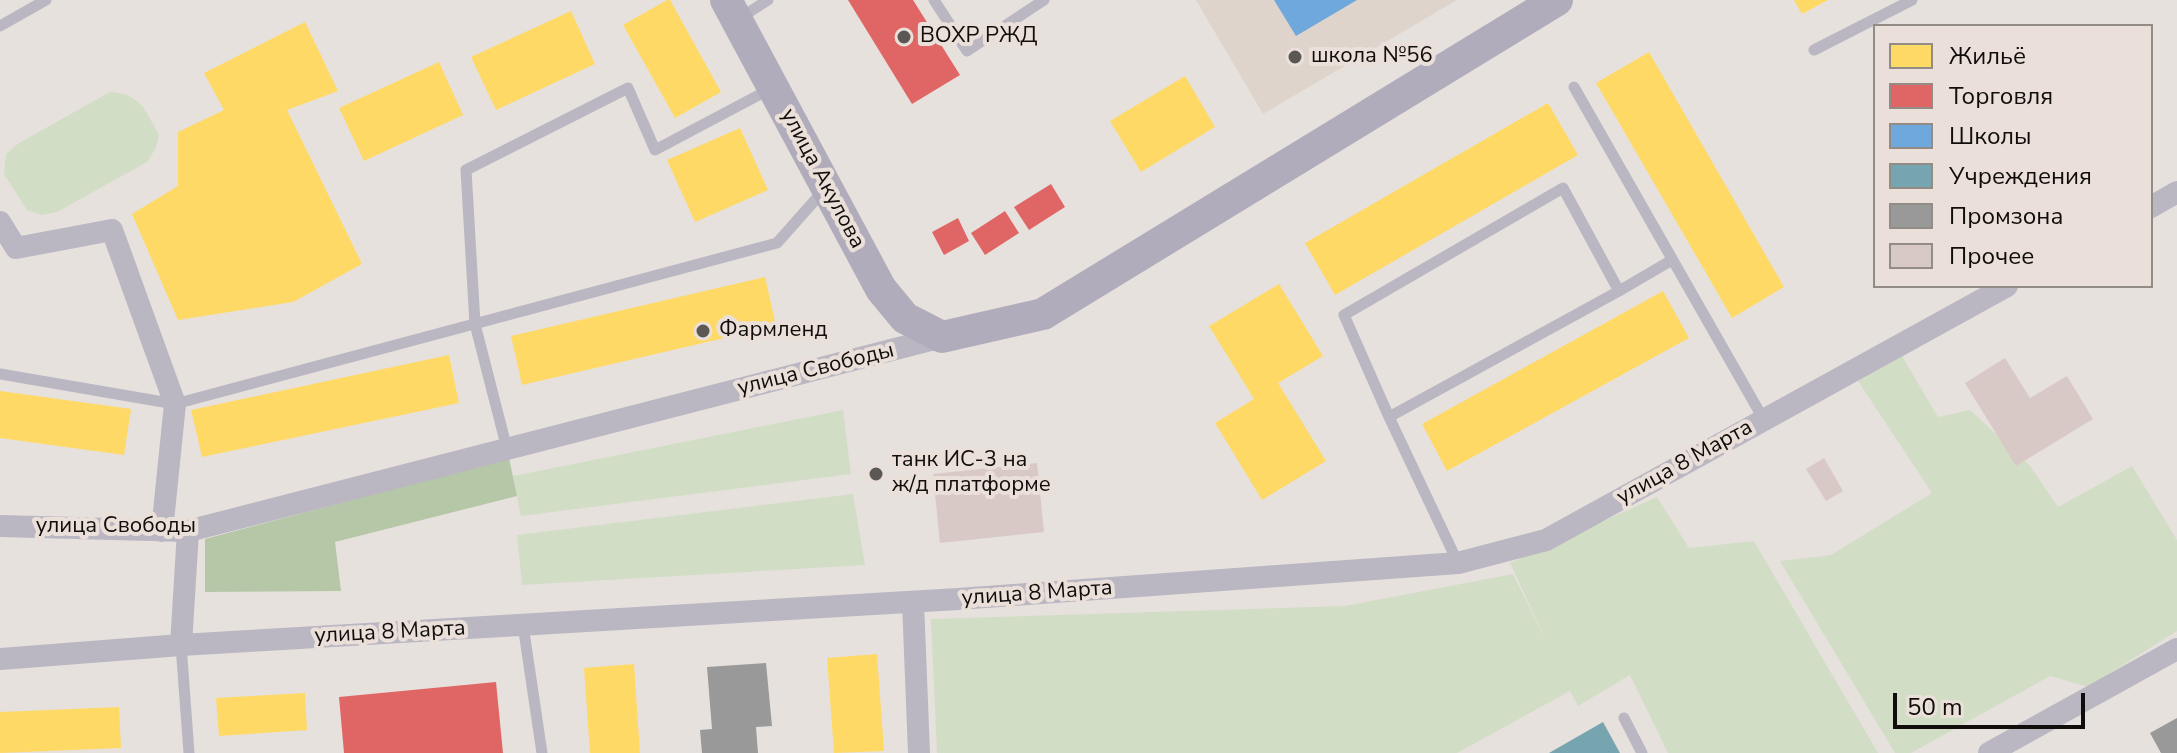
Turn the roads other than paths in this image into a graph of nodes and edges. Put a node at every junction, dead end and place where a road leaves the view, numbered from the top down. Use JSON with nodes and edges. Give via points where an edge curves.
{"nodes":[{"id":1,"x":46,"y":0,"type":"edge"},
{"id":2,"x":768,"y":0,"type":"edge"},
{"id":3,"x":934,"y":0,"type":"edge"},
{"id":4,"x":1044,"y":0,"type":"edge"},
{"id":5,"x":1557,"y":0,"type":"edge"},
{"id":6,"x":1912,"y":0,"type":"edge"},
{"id":7,"x":731,"y":10,"type":"edge"},
{"id":8,"x":0,"y":26,"type":"edge"},
{"id":9,"x":1814,"y":50,"type":"dead end"},
{"id":10,"x":1574,"y":87,"type":"dead end"},
{"id":11,"x":773,"y":88,"type":"junction"},
{"id":12,"x":826,"y":187,"type":"junction"},
{"id":13,"x":2177,"y":192,"type":"edge"},
{"id":14,"x":2153,"y":206,"type":"edge"},
{"id":15,"x":0,"y":222,"type":"edge"},
{"id":16,"x":1672,"y":260,"type":"junction"},
{"id":17,"x":2003,"y":288,"type":"edge"},
{"id":18,"x":1619,"y":291,"type":"junction"},
{"id":19,"x":475,"y":324,"type":"junction"},
{"id":20,"x":942,"y":337,"type":"junction"},
{"id":21,"x":0,"y":374,"type":"edge"},
{"id":22,"x":175,"y":404,"type":"junction"},
{"id":23,"x":1389,"y":417,"type":"junction"},
{"id":24,"x":1764,"y":420,"type":"junction"},
{"id":25,"x":507,"y":449,"type":"junction"},
{"id":26,"x":0,"y":526,"type":"edge"},
{"id":27,"x":162,"y":531,"type":"junction"},
{"id":28,"x":188,"y":531,"type":"junction"},
{"id":29,"x":1458,"y":563,"type":"junction"},
{"id":30,"x":913,"y":602,"type":"junction"},
{"id":31,"x":523,"y":625,"type":"junction"},
{"id":32,"x":181,"y":645,"type":"junction"},
{"id":33,"x":2177,"y":649,"type":"edge"},
{"id":34,"x":0,"y":659,"type":"edge"},
{"id":35,"x":1624,"y":718,"type":"dead end"},
{"id":36,"x":189,"y":753,"type":"edge"},
{"id":37,"x":542,"y":753,"type":"edge"},
{"id":38,"x":919,"y":753,"type":"edge"},
{"id":39,"x":1642,"y":753,"type":"edge"},
{"id":40,"x":1989,"y":753,"type":"edge"}],
"edges":[{"from":1,"to":8,"type":"lane"},
{"from":2,"to":7,"type":"lane"},
{"from":3,"to":4,"type":"lane","via":[[967,51]]},
{"from":5,"to":20,"type":"street","name":"улица Свободы","via":[[1043,314]]},
{"from":6,"to":9,"type":"lane"},
{"from":7,"to":11,"type":"street","name":"улица Акулова"},
{"from":10,"to":16,"type":"lane"},
{"from":11,"to":12,"type":"street","name":"улица Акулова"},
{"from":11,"to":19,"type":"lane","via":[[655,150],[628,88],[466,170]]},
{"from":12,"to":19,"type":"lane","via":[[777,243]]},
{"from":12,"to":20,"type":"street","name":"улица Акулова","via":[[881,289],[905,318]]},
{"from":13,"to":14,"type":"street"},
{"from":15,"to":22,"type":"street","via":[[16,248],[112,230]]},
{"from":16,"to":18,"type":"lane"},
{"from":16,"to":24,"type":"lane"},
{"from":17,"to":24,"type":"street","name":"улица 8 Марта"},
{"from":18,"to":23,"type":"lane"},
{"from":18,"to":23,"type":"lane","via":[[1563,188],[1344,315]]},
{"from":19,"to":22,"type":"lane"},
{"from":19,"to":25,"type":"lane"},
{"from":20,"to":25,"type":"street","name":"улица Свободы"},
{"from":21,"to":22,"type":"lane"},
{"from":22,"to":27,"type":"street"},
{"from":23,"to":29,"type":"lane"},
{"from":24,"to":29,"type":"street","name":"улица 8 Марта","via":[[1546,540]]},
{"from":25,"to":28,"type":"street","name":"улица Свободы"},
{"from":26,"to":27,"type":"street","name":"улица Свободы"},
{"from":27,"to":28,"type":"street","name":"улица Свободы"},
{"from":28,"to":32,"type":"street"},
{"from":29,"to":30,"type":"street","name":"улица 8 Марта"},
{"from":30,"to":31,"type":"street","name":"улица 8 Марта"},
{"from":30,"to":38,"type":"street"},
{"from":31,"to":32,"type":"street","name":"улица 8 Марта"},
{"from":31,"to":37,"type":"lane"},
{"from":32,"to":34,"type":"street","name":"улица 8 Марта"},
{"from":32,"to":36,"type":"lane"},
{"from":33,"to":40,"type":"street"},
{"from":35,"to":39,"type":"lane"}]}
